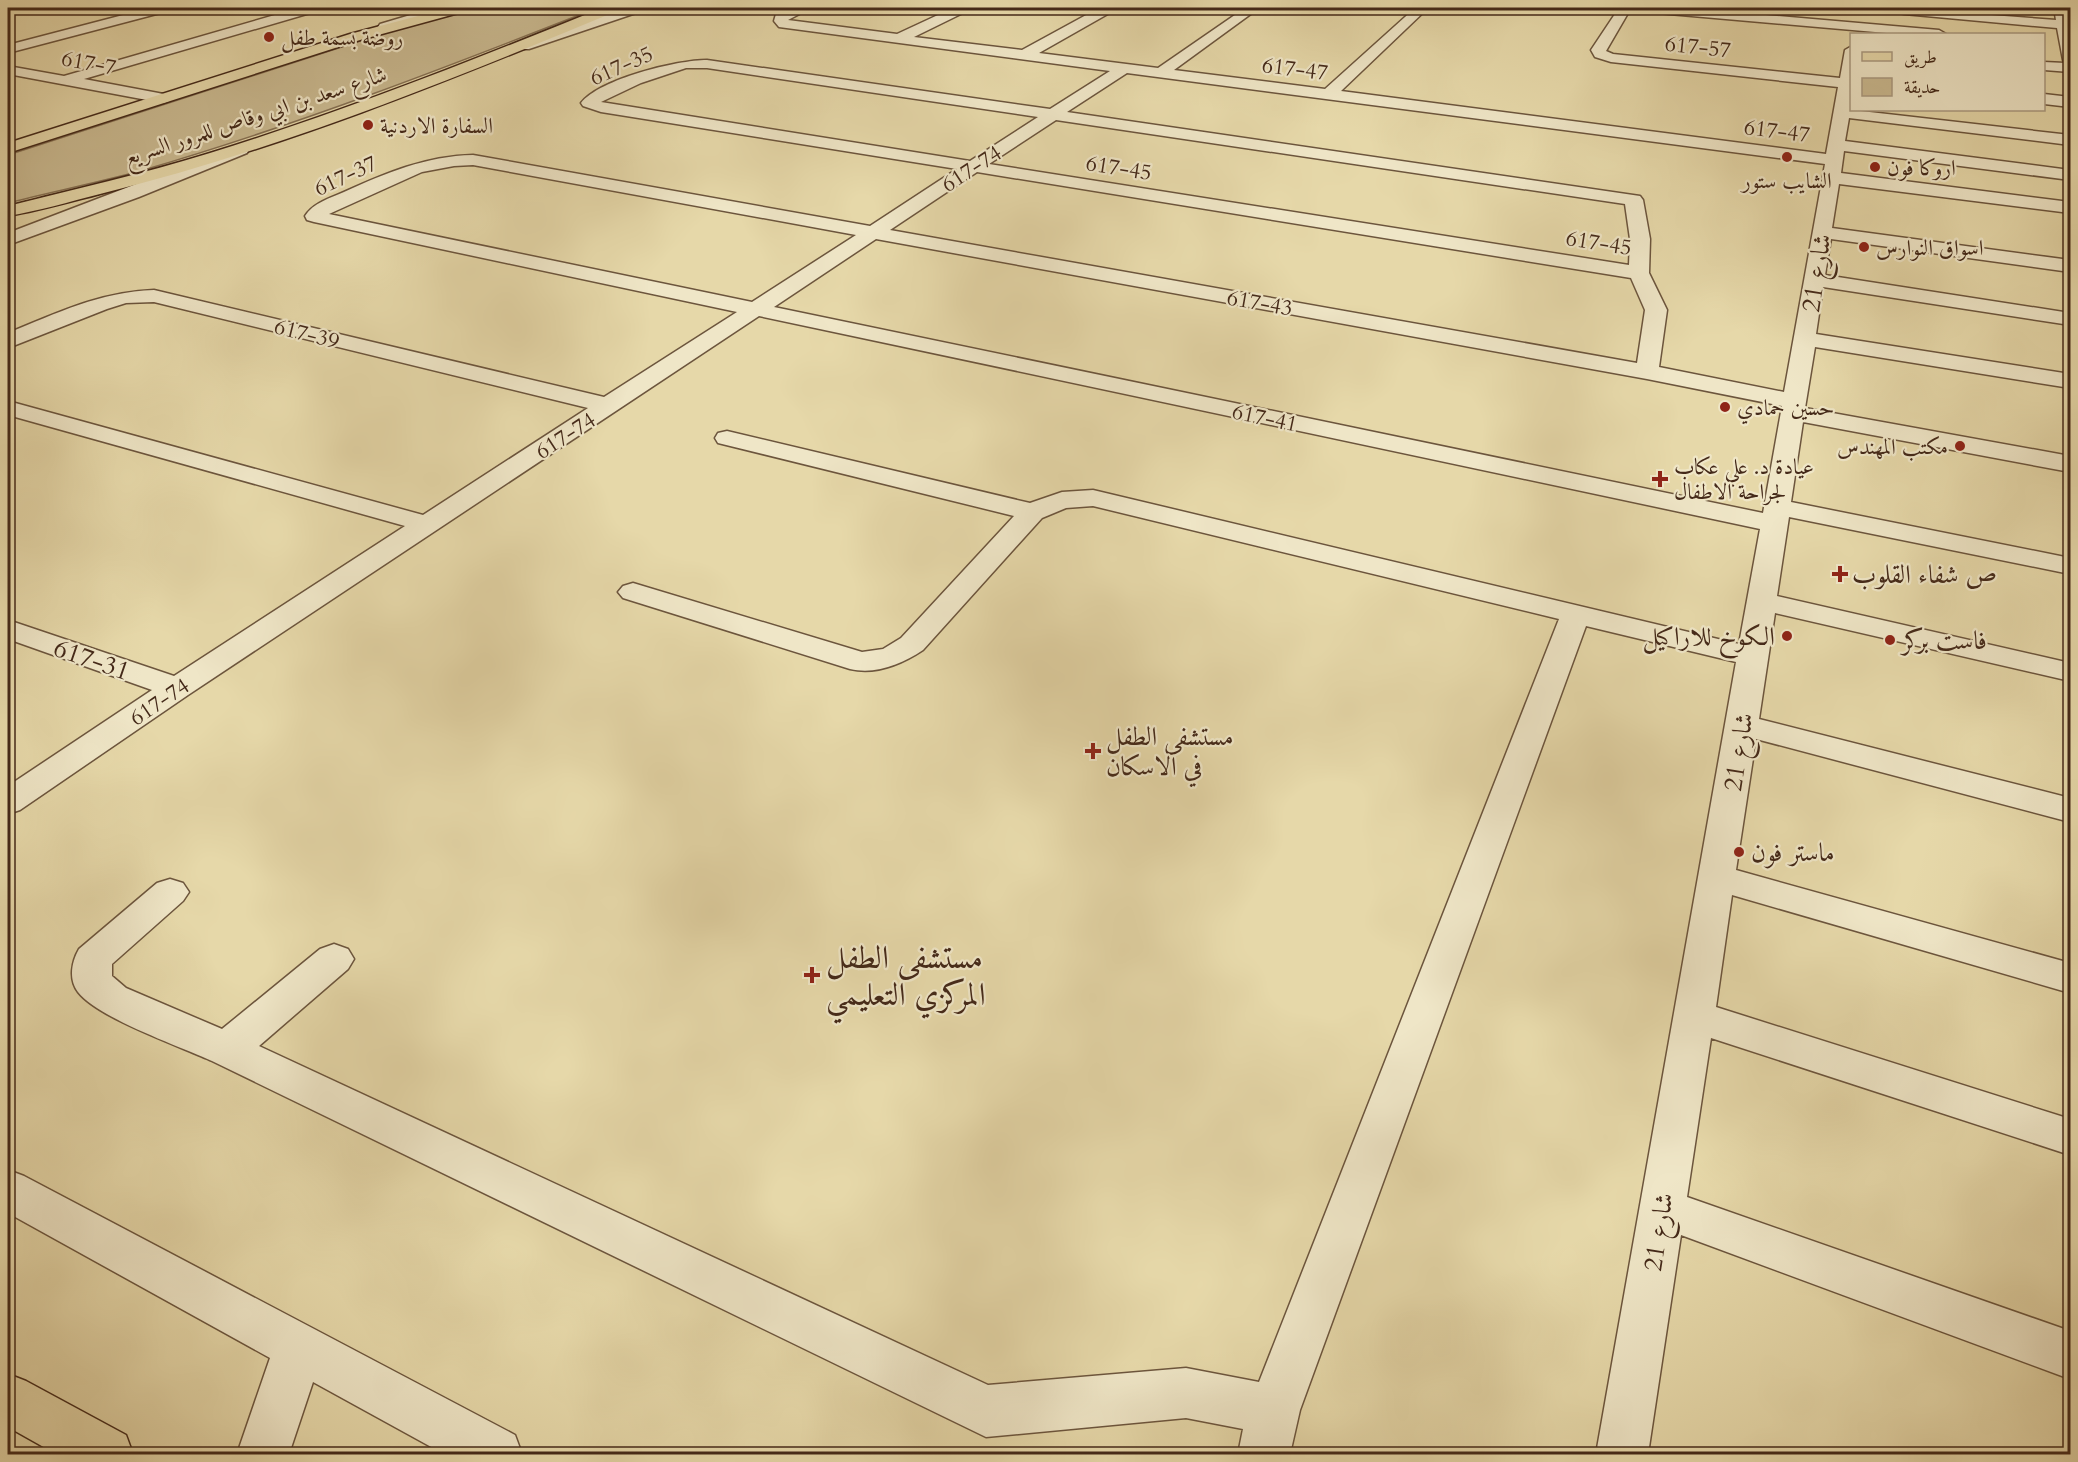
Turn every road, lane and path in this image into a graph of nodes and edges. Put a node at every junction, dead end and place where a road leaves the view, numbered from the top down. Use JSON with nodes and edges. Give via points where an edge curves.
{"nodes":[{"id":1,"x":163,"y":8,"type":"edge"},
{"id":2,"x":312,"y":8,"type":"edge"},
{"id":3,"x":446,"y":8,"type":"edge"},
{"id":4,"x":461,"y":8,"type":"edge"},
{"id":5,"x":612,"y":8,"type":"edge"},
{"id":6,"x":637,"y":8,"type":"edge"},
{"id":7,"x":804,"y":8,"type":"edge"},
{"id":8,"x":962,"y":8,"type":"edge"},
{"id":9,"x":1108,"y":8,"type":"edge"},
{"id":10,"x":1253,"y":8,"type":"edge"},
{"id":11,"x":1422,"y":8,"type":"edge"},
{"id":12,"x":1625,"y":8,"type":"edge"},
{"id":13,"x":1646,"y":8,"type":"edge"},
{"id":14,"x":2060,"y":8,"type":"edge"},
{"id":15,"x":1893,"y":9,"type":"edge"},
{"id":16,"x":2020,"y":33,"type":"edge"},
{"id":17,"x":355,"y":37,"type":"junction"},
{"id":18,"x":2045,"y":38,"type":"edge"},
{"id":19,"x":898,"y":39,"type":"junction"},
{"id":20,"x":2068,"y":42,"type":"edge"},
{"id":21,"x":2052,"y":46,"type":"dead end"},
{"id":22,"x":8,"y":49,"type":"edge"},
{"id":23,"x":1024,"y":55,"type":"junction"},
{"id":24,"x":485,"y":59,"type":"junction"},
{"id":25,"x":1850,"y":60,"type":"edge"},
{"id":26,"x":2045,"y":66,"type":"edge"},
{"id":27,"x":1124,"y":68,"type":"junction"},
{"id":28,"x":2070,"y":68,"type":"edge"},
{"id":29,"x":8,"y":70,"type":"edge"},
{"id":30,"x":1160,"y":73,"type":"junction"},
{"id":31,"x":65,"y":80,"type":"junction"},
{"id":32,"x":1328,"y":95,"type":"junction"},
{"id":33,"x":163,"y":98,"type":"junction"},
{"id":34,"x":2045,"y":99,"type":"edge"},
{"id":35,"x":2070,"y":102,"type":"edge"},
{"id":36,"x":1990,"y":111,"type":"edge"},
{"id":37,"x":1054,"y":114,"type":"junction"},
{"id":38,"x":2070,"y":140,"type":"edge"},
{"id":39,"x":255,"y":144,"type":"junction"},
{"id":40,"x":8,"y":148,"type":"edge"},
{"id":41,"x":1833,"y":161,"type":"junction"},
{"id":42,"x":971,"y":168,"type":"junction"},
{"id":43,"x":2070,"y":175,"type":"edge"},
{"id":44,"x":2070,"y":208,"type":"edge"},
{"id":45,"x":8,"y":212,"type":"edge"},
{"id":46,"x":873,"y":232,"type":"junction"},
{"id":47,"x":1823,"y":232,"type":"junction"},
{"id":48,"x":8,"y":239,"type":"edge"},
{"id":49,"x":2070,"y":266,"type":"edge"},
{"id":50,"x":1639,"y":273,"type":"junction"},
{"id":51,"x":1815,"y":280,"type":"junction"},
{"id":52,"x":756,"y":310,"type":"junction"},
{"id":53,"x":2070,"y":319,"type":"edge"},
{"id":54,"x":14,"y":334,"type":"edge"},
{"id":55,"x":1805,"y":339,"type":"junction"},
{"id":56,"x":1647,"y":372,"type":"junction"},
{"id":57,"x":2070,"y":381,"type":"edge"},
{"id":58,"x":610,"y":406,"type":"junction"},
{"id":59,"x":1794,"y":407,"type":"junction"},
{"id":60,"x":8,"y":408,"type":"edge"},
{"id":61,"x":727,"y":438,"type":"dead end"},
{"id":62,"x":2070,"y":464,"type":"edge"},
{"id":63,"x":1032,"y":512,"type":"junction"},
{"id":64,"x":1776,"y":515,"type":"junction"},
{"id":65,"x":427,"y":524,"type":"junction"},
{"id":66,"x":2070,"y":566,"type":"edge"},
{"id":67,"x":633,"y":592,"type":"dead end"},
{"id":68,"x":1763,"y":602,"type":"junction"},
{"id":69,"x":1576,"y":614,"type":"junction"},
{"id":70,"x":8,"y":629,"type":"edge"},
{"id":71,"x":1753,"y":657,"type":"junction"},
{"id":72,"x":2070,"y":672,"type":"edge"},
{"id":73,"x":177,"y":688,"type":"junction"},
{"id":74,"x":1743,"y":725,"type":"junction"},
{"id":75,"x":8,"y":802,"type":"edge"},
{"id":76,"x":2070,"y":810,"type":"edge"},
{"id":77,"x":1717,"y":878,"type":"junction"},
{"id":78,"x":170,"y":892,"type":"dead end"},
{"id":79,"x":334,"y":959,"type":"dead end"},
{"id":80,"x":2070,"y":978,"type":"edge"},
{"id":81,"x":1694,"y":1016,"type":"junction"},
{"id":82,"x":227,"y":1049,"type":"junction"},
{"id":83,"x":2070,"y":1137,"type":"edge"},
{"id":84,"x":8,"y":1190,"type":"edge"},
{"id":85,"x":1662,"y":1208,"type":"junction"},
{"id":86,"x":299,"y":1348,"type":"junction"},
{"id":87,"x":2070,"y":1355,"type":"edge"},
{"id":88,"x":8,"y":1399,"type":"edge"},
{"id":89,"x":1274,"y":1410,"type":"junction"},
{"id":90,"x":107,"y":1455,"type":"edge"},
{"id":91,"x":262,"y":1455,"type":"edge"},
{"id":92,"x":496,"y":1455,"type":"edge"},
{"id":93,"x":1264,"y":1455,"type":"edge"},
{"id":94,"x":1622,"y":1455,"type":"edge"}],
"edges":[{"from":1,"to":22,"type":"street"},
{"from":2,"to":31,"type":"street"},
{"from":3,"to":17,"type":"street"},
{"from":4,"to":17,"type":"main road","name":"شارع سعد بن ابي وقاص للمرور السريع"},
{"from":5,"to":24,"type":"main road","name":"شارع سعد بن ابي وقاص للمرور السريع"},
{"from":6,"to":24,"type":"street"},
{"from":7,"to":19,"type":"street","name":"617-47","via":[[781,17],[781,21]]},
{"from":8,"to":19,"type":"street"},
{"from":9,"to":23,"type":"street"},
{"from":10,"to":30,"type":"street"},
{"from":11,"to":32,"type":"street"},
{"from":12,"to":25,"type":"street","name":"617-57","via":[[1598,50],[1600,54],[1611,58]]},
{"from":13,"to":25,"type":"street","name":"617-57"},
{"from":14,"to":20,"type":"street"},
{"from":15,"to":16,"type":"street"},
{"from":17,"to":33,"type":"main road","name":"شارع سعد بن ابي وقاص للمرور السريع"},
{"from":18,"to":20,"type":"street"},
{"from":19,"to":23,"type":"street","name":"617-47"},
{"from":20,"to":21,"type":"street"},
{"from":23,"to":27,"type":"street","name":"617-47"},
{"from":24,"to":39,"type":"main road","name":"شارع سعد بن ابي وقاص للمرور السريع"},
{"from":25,"to":41,"type":"street","name":"شارع 21"},
{"from":26,"to":28,"type":"street"},
{"from":27,"to":30,"type":"street","name":"617-47"},
{"from":27,"to":37,"type":"street","name":"617-74"},
{"from":29,"to":31,"type":"street","name":"617-7"},
{"from":30,"to":32,"type":"street","name":"617-47"},
{"from":31,"to":33,"type":"street","name":"617-7"},
{"from":32,"to":41,"type":"street","name":"617-47"},
{"from":33,"to":40,"type":"main road","name":"شارع سعد بن ابي وقاص للمرور السريع"},
{"from":34,"to":35,"type":"street"},
{"from":36,"to":38,"type":"street"},
{"from":37,"to":42,"type":"street","name":"617-74"},
{"from":37,"to":42,"type":"street","name":"617-35","via":[[707,64],[686,64],[651,75],[597,96],[589,103]]},
{"from":37,"to":50,"type":"street","name":"617-45","via":[[1634,200],[1640,239]]},
{"from":39,"to":45,"type":"main road","name":"شارع سعد بن ابي وقاص للمرور السريع","via":[[132,181]]},
{"from":39,"to":48,"type":"street"},
{"from":41,"to":43,"type":"street"},
{"from":41,"to":44,"type":"street"},
{"from":41,"to":47,"type":"street","name":"شارع 21"},
{"from":42,"to":46,"type":"street","name":"617-74"},
{"from":42,"to":50,"type":"street","name":"617-45"},
{"from":46,"to":52,"type":"street","name":"617-74"},
{"from":46,"to":52,"type":"street","name":"617-37","via":[[454,159],[430,163],[326,207],[314,216]]},
{"from":46,"to":56,"type":"street","name":"617-43"},
{"from":47,"to":49,"type":"street"},
{"from":47,"to":51,"type":"street","name":"شارع 21"},
{"from":50,"to":56,"type":"street","via":[[1656,310]]},
{"from":51,"to":53,"type":"street"},
{"from":51,"to":55,"type":"street","name":"شارع 21"},
{"from":52,"to":58,"type":"street","name":"617-74"},
{"from":52,"to":64,"type":"street","name":"617-41"},
{"from":54,"to":58,"type":"street","name":"617-39","via":[[99,304],[125,297],[154,296]]},
{"from":55,"to":57,"type":"street"},
{"from":55,"to":59,"type":"street","name":"شارع 21"},
{"from":56,"to":59,"type":"street","name":"617-43"},
{"from":58,"to":65,"type":"street","name":"617-74"},
{"from":59,"to":62,"type":"street","name":"617-43"},
{"from":59,"to":64,"type":"street","name":"شارع 21"},
{"from":60,"to":65,"type":"street"},
{"from":61,"to":63,"type":"street"},
{"from":63,"to":67,"type":"street","via":[[912,644],[892,657],[861,662]]},
{"from":63,"to":69,"type":"street","via":[[1062,500],[1093,498]]},
{"from":64,"to":66,"type":"street","name":"617-41"},
{"from":64,"to":68,"type":"street","name":"شارع 21"},
{"from":65,"to":73,"type":"street","name":"617-74"},
{"from":68,"to":71,"type":"street","name":"شارع 21"},
{"from":68,"to":72,"type":"street"},
{"from":69,"to":71,"type":"street"},
{"from":69,"to":89,"type":"street"},
{"from":70,"to":73,"type":"street","name":"617-31"},
{"from":71,"to":74,"type":"street","name":"شارع 21"},
{"from":73,"to":75,"type":"street","name":"617-74"},
{"from":74,"to":76,"type":"street"},
{"from":74,"to":77,"type":"street","name":"شارع 21"},
{"from":77,"to":80,"type":"street"},
{"from":77,"to":81,"type":"street","name":"شارع 21"},
{"from":78,"to":82,"type":"street","via":[[93,959],[92,981],[112,999]]},
{"from":79,"to":82,"type":"street"},
{"from":81,"to":83,"type":"street"},
{"from":81,"to":85,"type":"street","name":"شارع 21"},
{"from":82,"to":89,"type":"street","via":[[986,1411],[1186,1393]]},
{"from":84,"to":86,"type":"street"},
{"from":85,"to":87,"type":"street"},
{"from":85,"to":94,"type":"street","name":"شارع 21"},
{"from":86,"to":91,"type":"street"},
{"from":86,"to":92,"type":"street"},
{"from":88,"to":90,"type":"main road"},
{"from":89,"to":93,"type":"street"}]}
